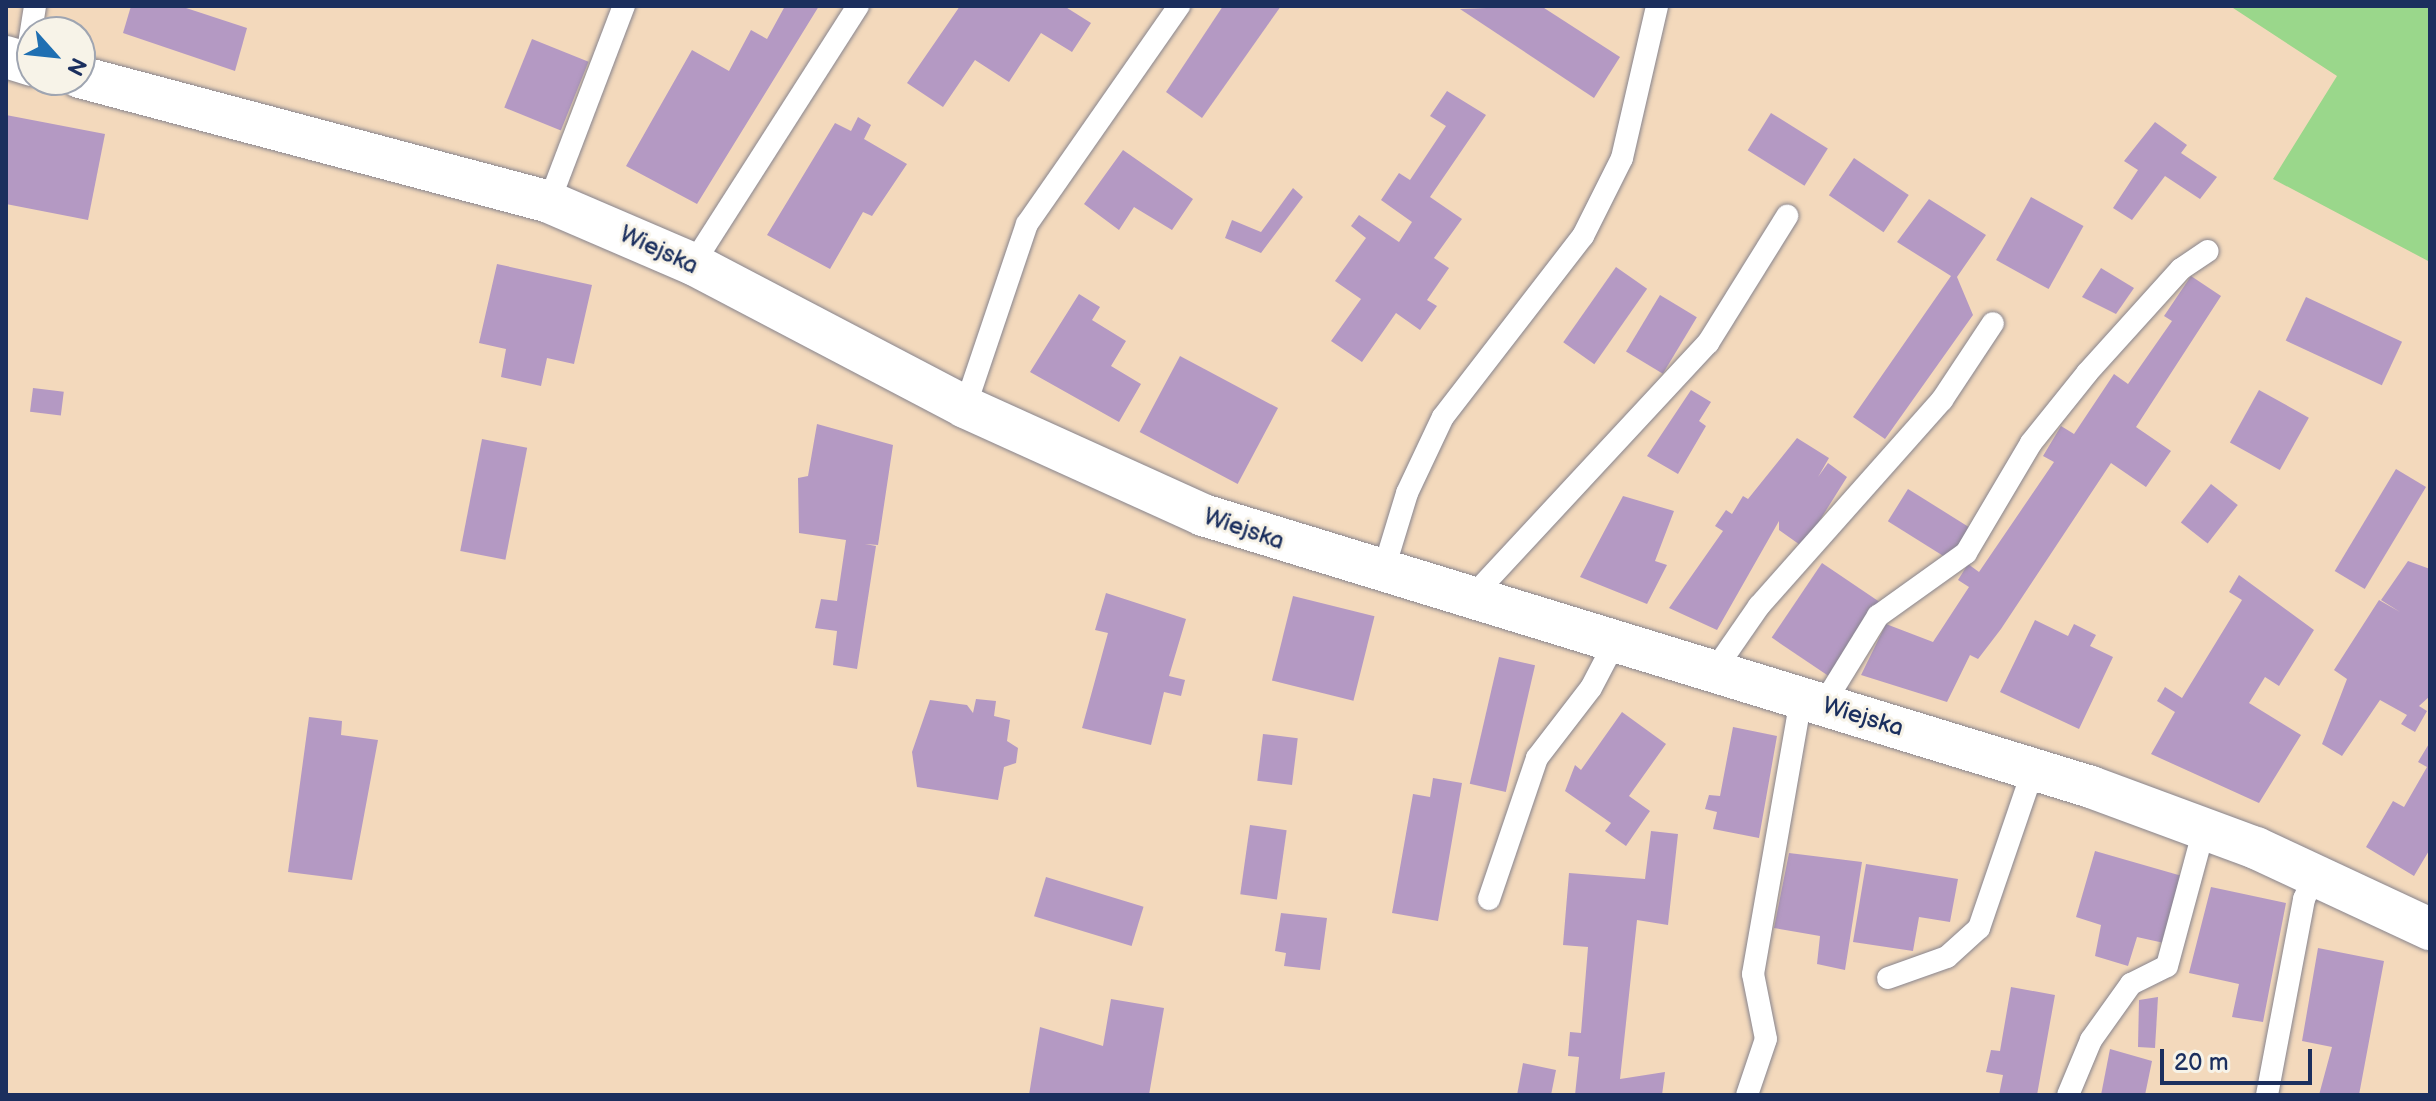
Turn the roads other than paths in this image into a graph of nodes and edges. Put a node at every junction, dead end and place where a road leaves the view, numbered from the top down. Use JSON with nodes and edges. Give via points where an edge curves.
{"nodes":[{"id":1,"x":624,"y":6,"type":"edge"},
{"id":2,"x":858,"y":6,"type":"edge"},
{"id":3,"x":1179,"y":6,"type":"edge"},
{"id":4,"x":1657,"y":6,"type":"edge"},
{"id":5,"x":96,"y":81,"type":"edge"},
{"id":6,"x":549,"y":202,"type":"junction"},
{"id":7,"x":1787,"y":216,"type":"dead end"},
{"id":8,"x":2208,"y":251,"type":"dead end"},
{"id":9,"x":693,"y":264,"type":"junction"},
{"id":10,"x":1993,"y":323,"type":"dead end"},
{"id":11,"x":965,"y":407,"type":"junction"},
{"id":12,"x":1382,"y":575,"type":"junction"},
{"id":13,"x":1470,"y":599,"type":"junction"},
{"id":14,"x":1615,"y":642,"type":"junction"},
{"id":15,"x":1714,"y":671,"type":"junction"},
{"id":16,"x":1812,"y":701,"type":"junction"},
{"id":17,"x":2033,"y":770,"type":"junction"},
{"id":18,"x":2204,"y":829,"type":"junction"},
{"id":19,"x":2316,"y":873,"type":"junction"},
{"id":20,"x":1489,"y":899,"type":"dead end"},
{"id":21,"x":2430,"y":929,"type":"edge"},
{"id":22,"x":1888,"y":978,"type":"dead end"},
{"id":23,"x":1747,"y":1095,"type":"edge"},
{"id":24,"x":2068,"y":1095,"type":"edge"},
{"id":25,"x":2267,"y":1095,"type":"edge"}],
"edges":[{"from":1,"to":6,"type":"lane"},
{"from":2,"to":9,"type":"lane"},
{"from":3,"to":11,"type":"lane","via":[[1027,224]]},
{"from":4,"to":12,"type":"lane","via":[[1622,158],[1583,236],[1443,417],[1407,493]]},
{"from":5,"to":6,"type":"street","name":"Wiejska"},
{"from":6,"to":9,"type":"street","name":"Wiejska"},
{"from":7,"to":13,"type":"lane","via":[[1708,343]]},
{"from":8,"to":16,"type":"lane","via":[[2181,269],[2087,373],[2031,443],[1966,553],[1878,616]]},
{"from":9,"to":11,"type":"street","name":"Wiejska"},
{"from":10,"to":15,"type":"lane","via":[[1942,400],[1759,606]]},
{"from":11,"to":12,"type":"street","name":"Wiejska","via":[[1203,515]]},
{"from":12,"to":13,"type":"street","name":"Wiejska"},
{"from":13,"to":14,"type":"street","name":"Wiejska"},
{"from":14,"to":15,"type":"street","name":"Wiejska"},
{"from":14,"to":20,"type":"lane","via":[[1591,688],[1537,758]]},
{"from":15,"to":16,"type":"street","name":"Wiejska"},
{"from":16,"to":17,"type":"street","name":"Wiejska"},
{"from":16,"to":23,"type":"lane","via":[[1753,974],[1766,1039]]},
{"from":17,"to":18,"type":"street","name":"Wiejska"},
{"from":17,"to":22,"type":"lane","via":[[1979,928],[1947,957]]},
{"from":18,"to":19,"type":"street","name":"Wiejska"},
{"from":18,"to":24,"type":"lane","via":[[2167,966],[2131,984],[2091,1040]]},
{"from":19,"to":21,"type":"street","name":"Wiejska"},
{"from":19,"to":25,"type":"lane","via":[[2304,899]]}]}
